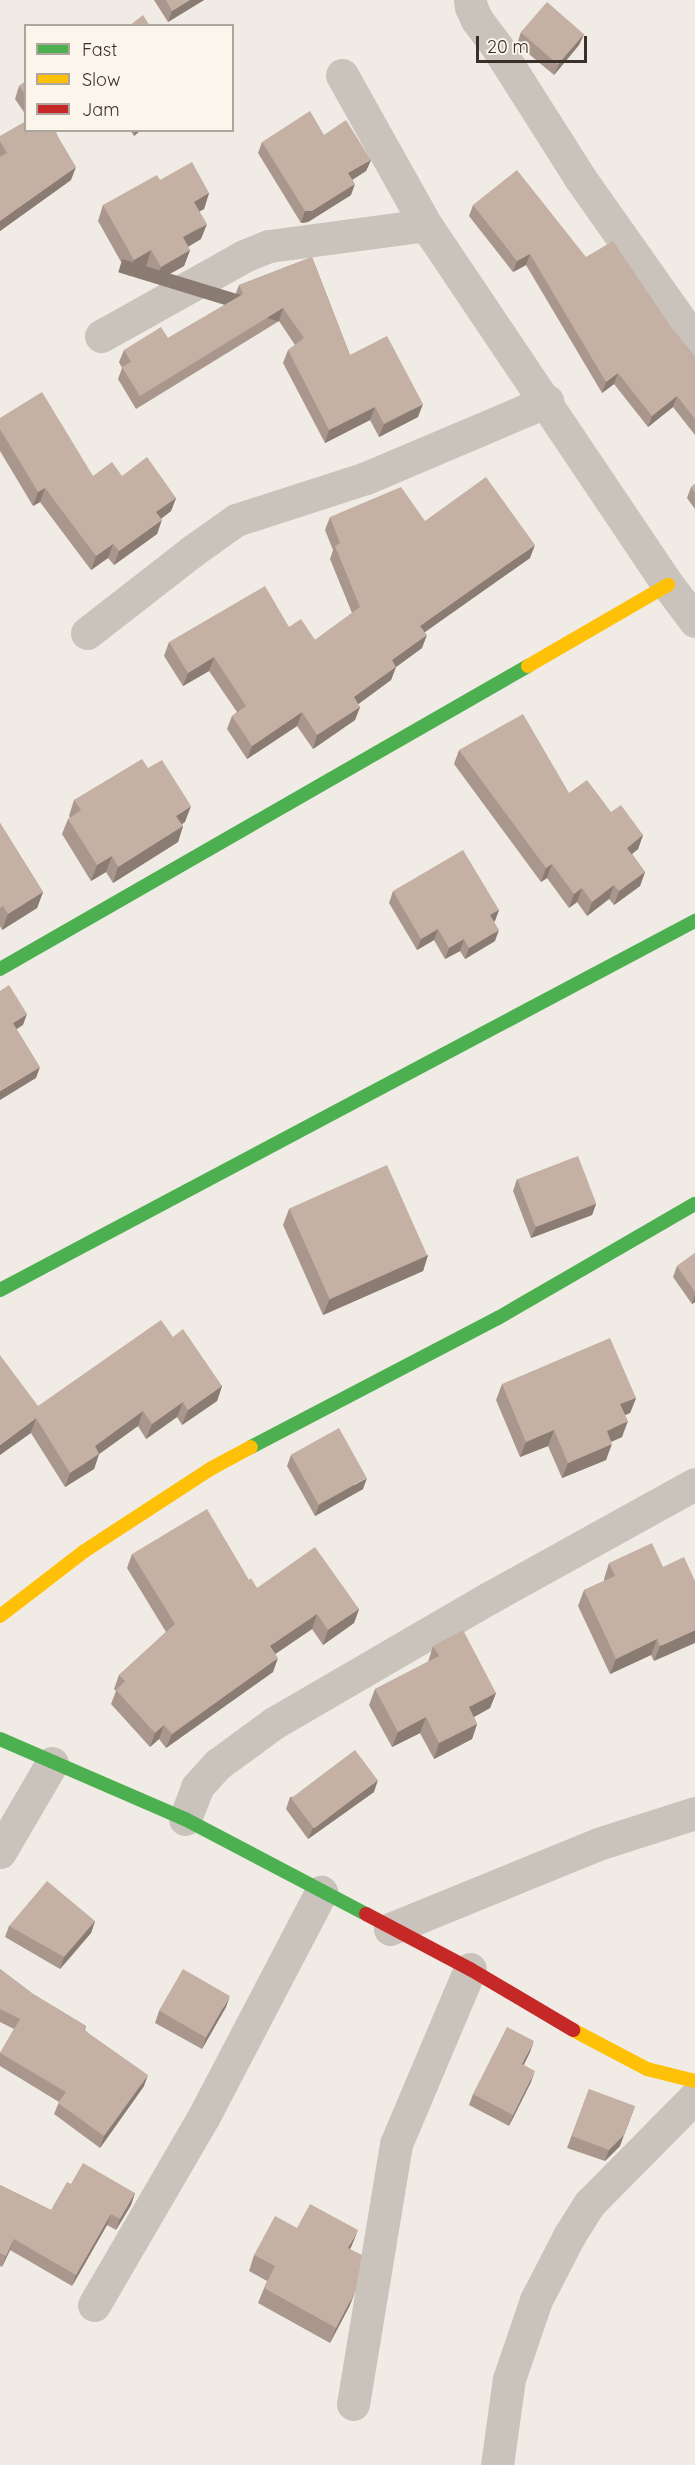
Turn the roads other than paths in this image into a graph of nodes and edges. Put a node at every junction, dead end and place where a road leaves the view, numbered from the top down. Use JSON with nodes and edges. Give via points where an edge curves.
{"nodes":[{"id":1,"x":471,"y":0,"type":"edge"},
{"id":2,"x":342,"y":75,"type":"dead end"},
{"id":3,"x":426,"y":225,"type":"junction"},
{"id":4,"x":101,"y":336,"type":"dead end"},
{"id":5,"x":695,"y":341,"type":"edge"},
{"id":6,"x":547,"y":401,"type":"junction"},
{"id":7,"x":668,"y":585,"type":"junction"},
{"id":8,"x":695,"y":621,"type":"edge"},
{"id":9,"x":87,"y":633,"type":"dead end"},
{"id":10,"x":695,"y":921,"type":"edge"},
{"id":11,"x":0,"y":969,"type":"edge"},
{"id":12,"x":695,"y":1204,"type":"edge"},
{"id":13,"x":0,"y":1290,"type":"edge"},
{"id":14,"x":695,"y":1484,"type":"edge"},
{"id":15,"x":0,"y":1616,"type":"edge"},
{"id":16,"x":0,"y":1739,"type":"edge"},
{"id":17,"x":52,"y":1763,"type":"junction"},
{"id":18,"x":695,"y":1814,"type":"edge"},
{"id":19,"x":185,"y":1819,"type":"junction"},
{"id":20,"x":0,"y":1852,"type":"edge"},
{"id":21,"x":321,"y":1892,"type":"junction"},
{"id":22,"x":390,"y":1929,"type":"junction"},
{"id":23,"x":470,"y":1969,"type":"junction"},
{"id":24,"x":695,"y":2081,"type":"edge"},
{"id":25,"x":695,"y":2097,"type":"edge"},
{"id":26,"x":94,"y":2305,"type":"dead end"},
{"id":27,"x":353,"y":2403,"type":"dead end"},
{"id":28,"x":498,"y":2465,"type":"edge"}],
"edges":[{"from":1,"to":5,"type":"street","via":[[477,20],[580,178]]},
{"from":2,"to":3,"type":"street"},
{"from":3,"to":4,"type":"street","via":[[269,246]]},
{"from":3,"to":6,"type":"street"},
{"from":6,"to":7,"type":"street"},
{"from":6,"to":9,"type":"street","via":[[366,478],[236,520]]},
{"from":7,"to":8,"type":"street"},
{"from":7,"to":11,"type":"street"},
{"from":10,"to":13,"type":"street"},
{"from":12,"to":15,"type":"street","via":[[498,1318],[212,1468],[83,1552]]},
{"from":14,"to":19,"type":"street","via":[[274,1723],[218,1764],[197,1787]]},
{"from":16,"to":17,"type":"street"},
{"from":17,"to":19,"type":"street"},
{"from":17,"to":20,"type":"street"},
{"from":18,"to":22,"type":"street","via":[[598,1844]]},
{"from":19,"to":21,"type":"street"},
{"from":21,"to":22,"type":"street"},
{"from":21,"to":26,"type":"street","via":[[204,2116]]},
{"from":22,"to":23,"type":"street"},
{"from":23,"to":24,"type":"street","via":[[648,2069]]},
{"from":23,"to":27,"type":"street","via":[[396,2144]]},
{"from":25,"to":28,"type":"street","via":[[590,2203],[569,2236],[536,2300],[509,2379]]}]}
